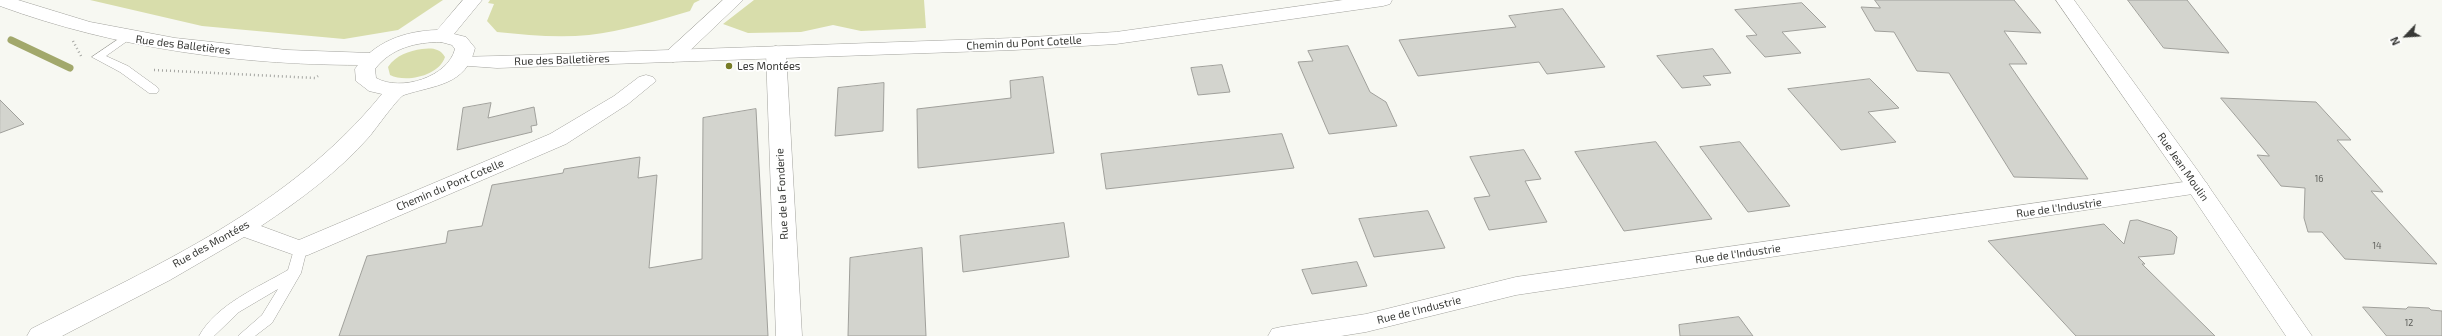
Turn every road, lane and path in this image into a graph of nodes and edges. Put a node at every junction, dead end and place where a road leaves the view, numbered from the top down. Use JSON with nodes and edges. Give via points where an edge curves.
{"nodes":[{"id":1,"x":0,"y":0,"type":"edge"},
{"id":2,"x":473,"y":0,"type":"edge"},
{"id":3,"x":734,"y":0,"type":"edge"},
{"id":4,"x":1383,"y":0,"type":"edge"},
{"id":5,"x":2065,"y":0,"type":"edge"},
{"id":6,"x":442,"y":36,"type":"junction"},
{"id":7,"x":126,"y":37,"type":"junction"},
{"id":8,"x":66,"y":38,"type":"dead end"},
{"id":9,"x":776,"y":52,"type":"junction"},
{"id":10,"x":667,"y":56,"type":"junction"},
{"id":11,"x":82,"y":58,"type":"dead end"},
{"id":12,"x":371,"y":59,"type":"junction"},
{"id":13,"x":462,"y":61,"type":"junction"},
{"id":14,"x":124,"y":69,"type":"junction"},
{"id":15,"x":319,"y":74,"type":"dead end"},
{"id":16,"x":646,"y":81,"type":"dead end"},
{"id":17,"x":153,"y":90,"type":"dead end"},
{"id":18,"x":396,"y":90,"type":"junction"},
{"id":19,"x":2198,"y":188,"type":"junction"},
{"id":20,"x":243,"y":228,"type":"junction"},
{"id":21,"x":300,"y":249,"type":"junction"},
{"id":22,"x":294,"y":273,"type":"junction"},
{"id":23,"x":40,"y":336,"type":"edge"},
{"id":24,"x":206,"y":336,"type":"edge"},
{"id":25,"x":245,"y":336,"type":"edge"},
{"id":26,"x":789,"y":336,"type":"edge"},
{"id":27,"x":1281,"y":336,"type":"edge"},
{"id":28,"x":2299,"y":336,"type":"edge"}],
"edges":[{"from":1,"to":7,"type":"street","name":"Rue des Balletières","via":[[68,23]]},
{"from":2,"to":6,"type":"street"},
{"from":3,"to":10,"type":"street"},
{"from":4,"to":9,"type":"street","name":"Chemin du Pont Cotelle","via":[[1116,38]]},
{"from":5,"to":19,"type":"street","name":"Rue Jean Moulin"},
{"from":6,"to":12,"type":"street","via":[[407,40]]},
{"from":6,"to":13,"type":"street","via":[[455,39],[462,44],[465,53]]},
{"from":7,"to":12,"type":"street","name":"Rue des Balletières","via":[[173,45],[268,55],[325,60]]},
{"from":7,"to":14,"type":"lane","via":[[98,57]]},
{"from":8,"to":11,"type":"path","via":[[73,40]]},
{"from":9,"to":10,"type":"street","name":"Chemin du Pont Cotelle"},
{"from":9,"to":26,"type":"street","name":"Rue de la Fonderie"},
{"from":10,"to":13,"type":"street","name":"Rue des Balletières"},
{"from":12,"to":18,"type":"street","via":[[365,69],[366,81],[374,87]]},
{"from":13,"to":18,"type":"street","via":[[440,78],[423,85]]},
{"from":14,"to":15,"type":"path","name":"Rue des Balletières","via":[[315,78]]},
{"from":14,"to":17,"type":"lane"},
{"from":16,"to":21,"type":"street","name":"Chemin du Pont Cotelle","via":[[621,100],[558,138]]},
{"from":18,"to":20,"type":"street","name":"Rue des Montées","via":[[349,145]]},
{"from":19,"to":27,"type":"street","name":"Rue de l'Industrie","via":[[1516,286],[1366,323]]},
{"from":19,"to":28,"type":"street","name":"Rue Jean Moulin"},
{"from":20,"to":21,"type":"street"},
{"from":20,"to":23,"type":"street","name":"Rue des Montées"},
{"from":21,"to":22,"type":"lane"},
{"from":22,"to":24,"type":"lane","via":[[246,300],[211,328]]},
{"from":22,"to":25,"type":"lane","via":[[267,319]]}]}
